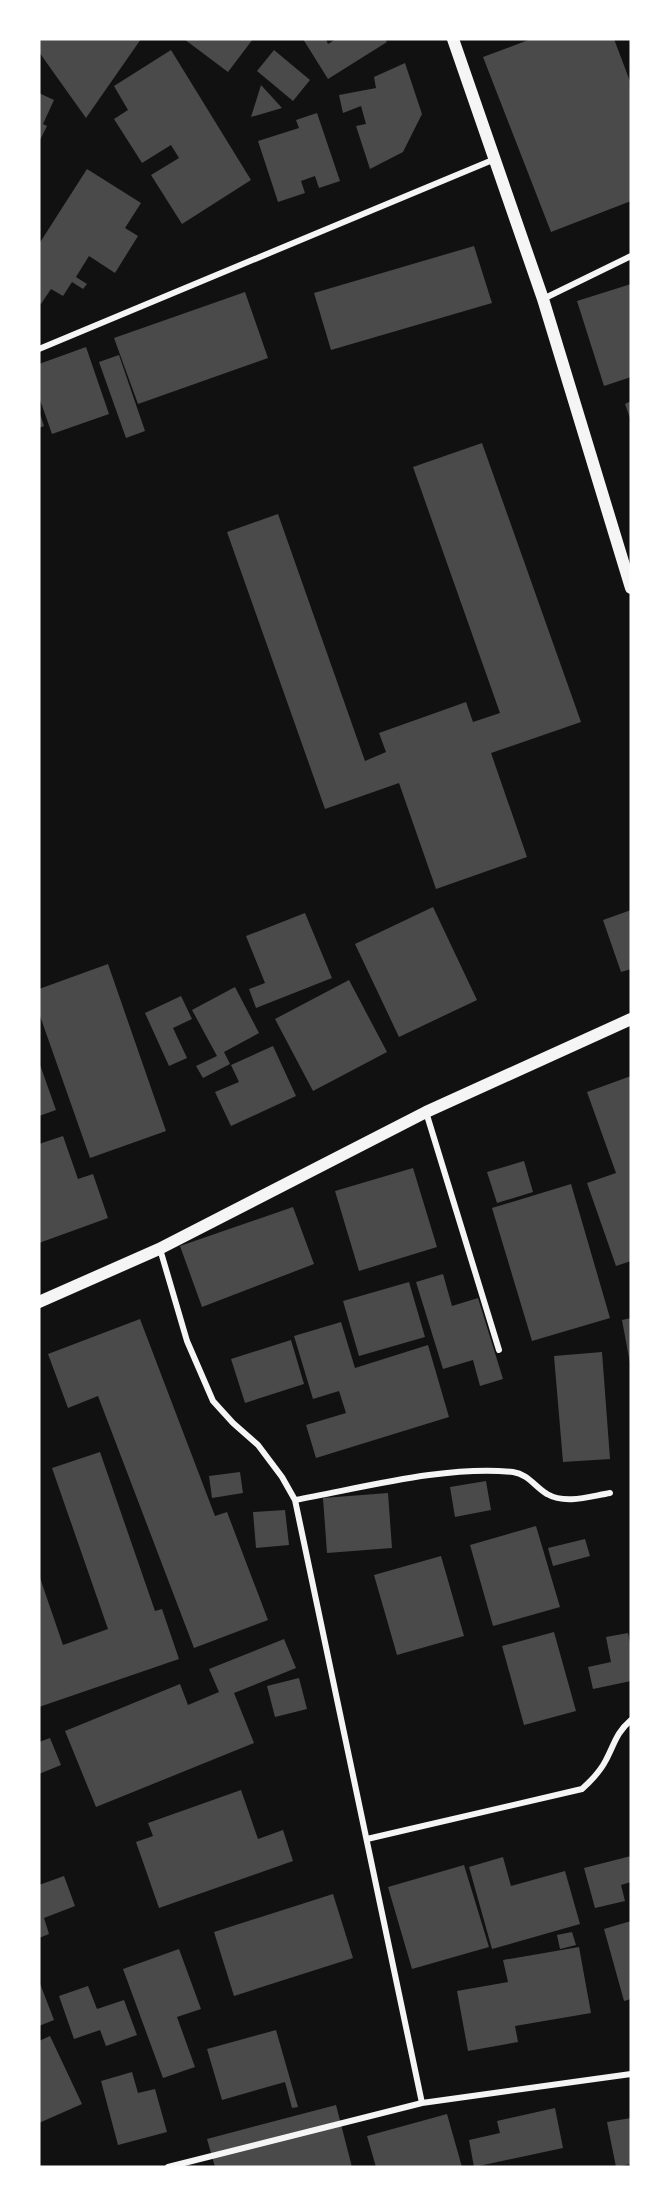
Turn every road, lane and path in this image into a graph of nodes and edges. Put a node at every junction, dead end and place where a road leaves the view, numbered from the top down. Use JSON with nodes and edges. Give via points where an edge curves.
{"nodes":[{"id":1,"x":453,"y":39,"type":"edge"},
{"id":2,"x":496,"y":158,"type":"junction"},
{"id":3,"x":631,"y":256,"type":"edge"},
{"id":4,"x":543,"y":299,"type":"junction"},
{"id":5,"x":39,"y":349,"type":"edge"},
{"id":6,"x":631,"y":588,"type":"edge"},
{"id":7,"x":631,"y":1019,"type":"edge"},
{"id":8,"x":426,"y":1112,"type":"junction"},
{"id":9,"x":159,"y":1249,"type":"junction"},
{"id":10,"x":39,"y":1302,"type":"edge"},
{"id":11,"x":499,"y":1350,"type":"dead end"},
{"id":12,"x":610,"y":1493,"type":"dead end"},
{"id":13,"x":295,"y":1500,"type":"junction"},
{"id":14,"x":631,"y":1720,"type":"edge"},
{"id":15,"x":367,"y":1839,"type":"junction"},
{"id":16,"x":631,"y":2074,"type":"edge"},
{"id":17,"x":422,"y":2103,"type":"junction"},
{"id":18,"x":168,"y":2167,"type":"edge"}],
"edges":[{"from":1,"to":2,"type":"main road"},
{"from":2,"to":4,"type":"main road"},
{"from":2,"to":5,"type":"street"},
{"from":3,"to":4,"type":"street"},
{"from":4,"to":6,"type":"main road"},
{"from":7,"to":8,"type":"main road"},
{"from":8,"to":9,"type":"main road"},
{"from":8,"to":11,"type":"street"},
{"from":9,"to":10,"type":"main road"},
{"from":9,"to":13,"type":"street","via":[[187,1341],[213,1401],[258,1445]]},
{"from":12,"to":13,"type":"street","via":[[564,1500],[547,1494],[516,1472],[464,1472]]},
{"from":13,"to":15,"type":"street"},
{"from":14,"to":15,"type":"street","via":[[619,1731],[595,1778],[582,1789]]},
{"from":15,"to":17,"type":"street"},
{"from":16,"to":17,"type":"street"},
{"from":17,"to":18,"type":"street"}]}
